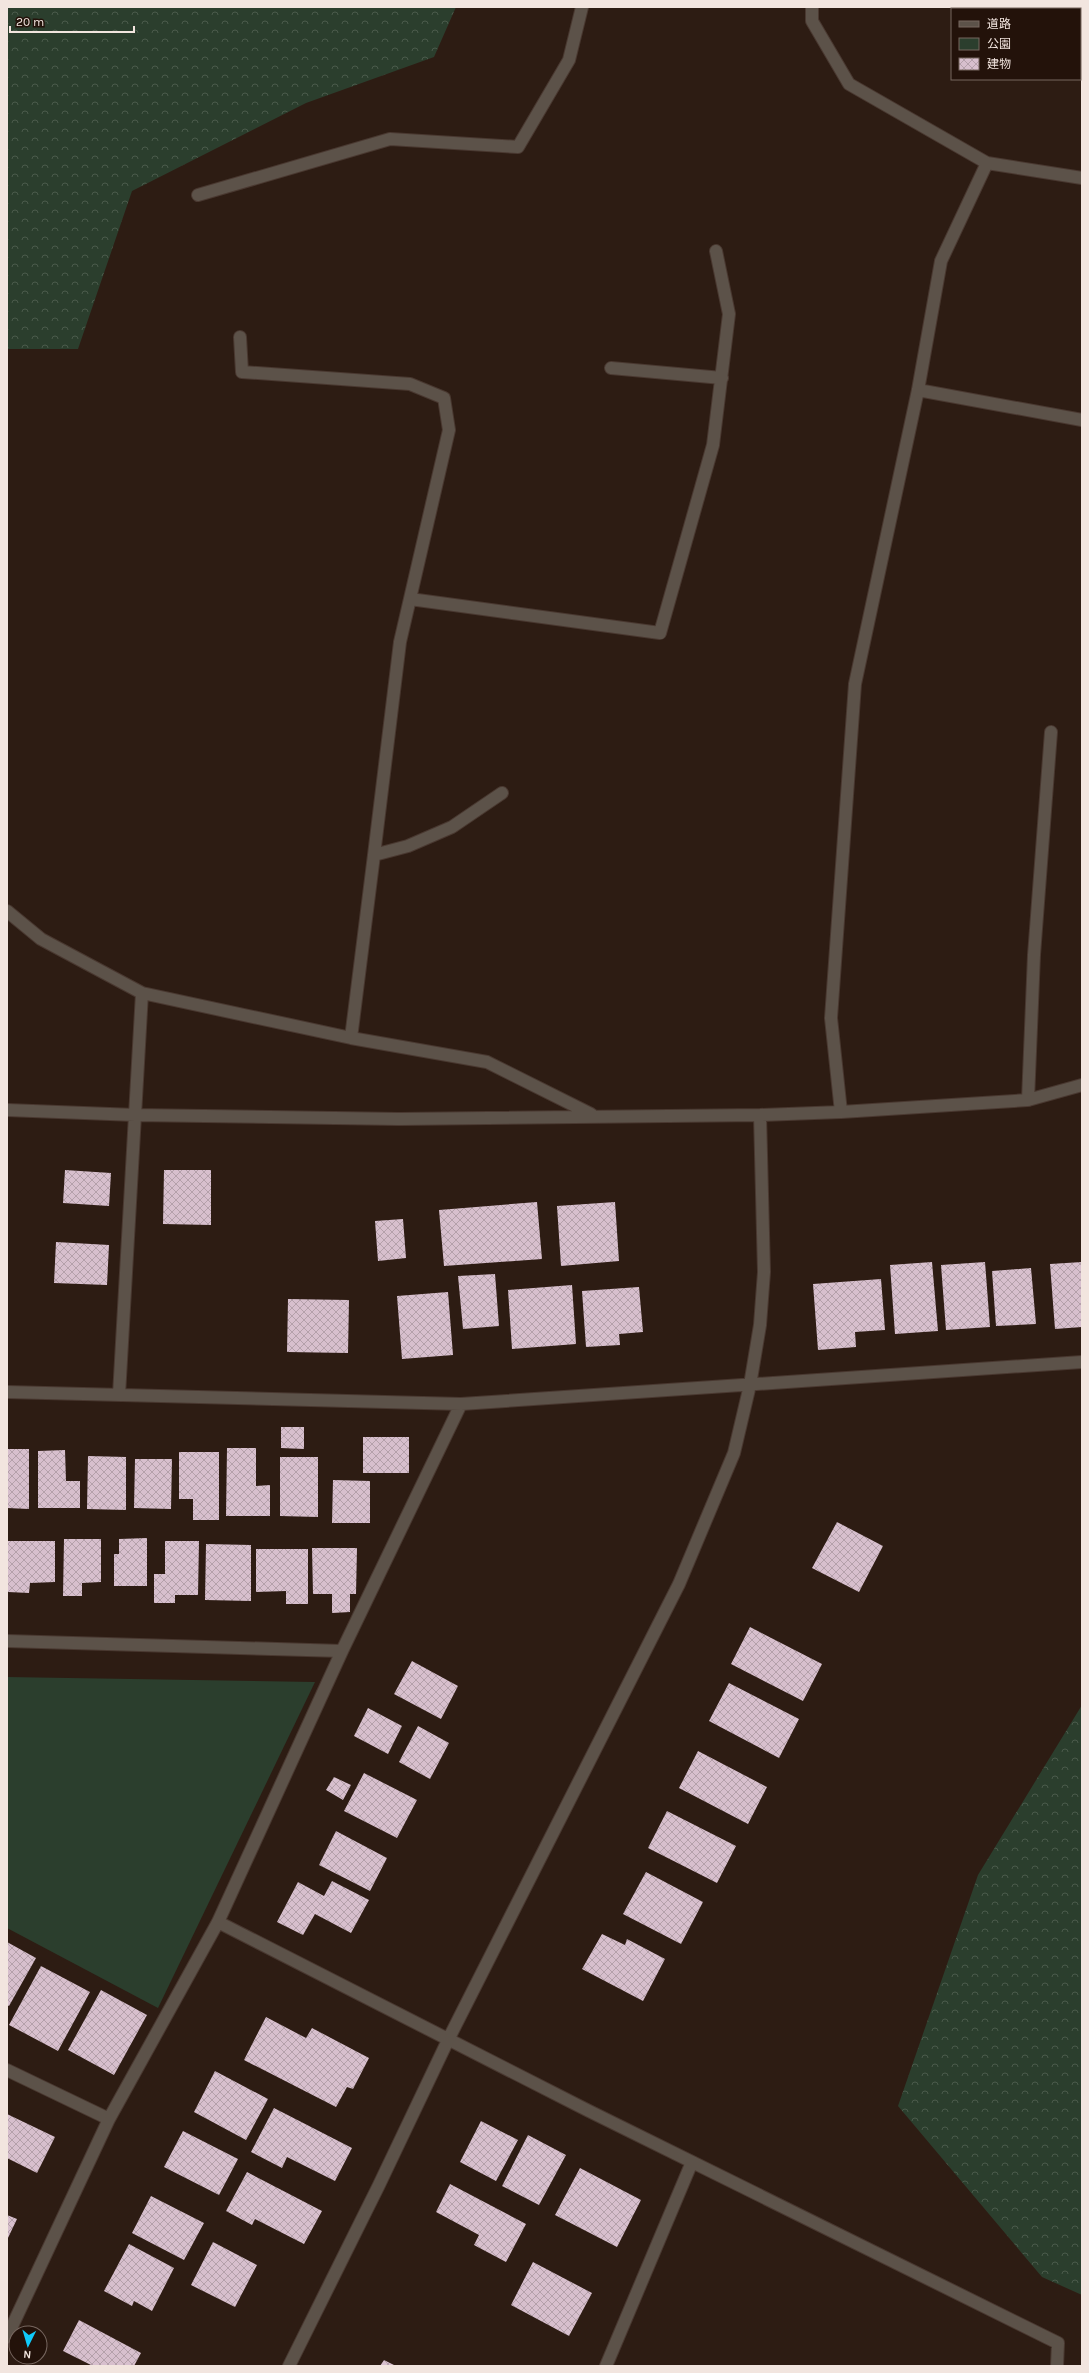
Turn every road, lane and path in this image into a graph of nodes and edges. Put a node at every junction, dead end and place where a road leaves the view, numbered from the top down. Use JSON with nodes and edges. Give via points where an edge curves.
{"nodes":[{"id":1,"x":582,"y":7,"type":"edge"},
{"id":2,"x":812,"y":7,"type":"edge"},
{"id":3,"x":987,"y":163,"type":"junction"},
{"id":4,"x":1082,"y":178,"type":"edge"},
{"id":5,"x":198,"y":195,"type":"dead end"},
{"id":6,"x":716,"y":251,"type":"dead end"},
{"id":7,"x":240,"y":337,"type":"dead end"},
{"id":8,"x":611,"y":368,"type":"dead end"},
{"id":9,"x":722,"y":378,"type":"junction"},
{"id":10,"x":918,"y":390,"type":"junction"},
{"id":11,"x":1082,"y":420,"type":"edge"},
{"id":12,"x":410,"y":599,"type":"junction"},
{"id":13,"x":1051,"y":732,"type":"dead end"},
{"id":14,"x":502,"y":793,"type":"dead end"},
{"id":15,"x":374,"y":855,"type":"junction"},
{"id":16,"x":7,"y":911,"type":"edge"},
{"id":17,"x":142,"y":993,"type":"junction"},
{"id":18,"x":351,"y":1038,"type":"junction"},
{"id":19,"x":1082,"y":1085,"type":"edge"},
{"id":20,"x":1028,"y":1100,"type":"junction"},
{"id":21,"x":7,"y":1110,"type":"edge"},
{"id":22,"x":841,"y":1112,"type":"junction"},
{"id":23,"x":760,"y":1114,"type":"junction"},
{"id":24,"x":135,"y":1115,"type":"junction"},
{"id":25,"x":593,"y":1115,"type":"junction"},
{"id":26,"x":1082,"y":1362,"type":"edge"},
{"id":27,"x":750,"y":1385,"type":"junction"},
{"id":28,"x":7,"y":1392,"type":"edge"},
{"id":29,"x":119,"y":1395,"type":"junction"},
{"id":30,"x":461,"y":1404,"type":"junction"},
{"id":31,"x":7,"y":1641,"type":"edge"},
{"id":32,"x":342,"y":1651,"type":"junction"},
{"id":33,"x":218,"y":1922,"type":"junction"},
{"id":34,"x":449,"y":2038,"type":"junction"},
{"id":35,"x":7,"y":2070,"type":"edge"},
{"id":36,"x":109,"y":2119,"type":"junction"},
{"id":37,"x":692,"y":2162,"type":"junction"},
{"id":38,"x":7,"y":2337,"type":"edge"},
{"id":39,"x":289,"y":2366,"type":"edge"},
{"id":40,"x":606,"y":2366,"type":"edge"},
{"id":41,"x":1057,"y":2366,"type":"edge"}],
"edges":[{"from":1,"to":5,"type":"street","via":[[569,60],[518,147],[390,139]]},
{"from":2,"to":3,"type":"street","via":[[812,21],[849,84]]},
{"from":3,"to":4,"type":"street"},
{"from":3,"to":10,"type":"street","via":[[941,261]]},
{"from":6,"to":9,"type":"street","via":[[729,314]]},
{"from":7,"to":12,"type":"street","via":[[242,372],[410,384],[444,398],[449,430]]},
{"from":8,"to":9,"type":"street"},
{"from":9,"to":12,"type":"street","via":[[714,445],[660,633]]},
{"from":10,"to":11,"type":"street"},
{"from":10,"to":22,"type":"street","via":[[856,684],[831,1018]]},
{"from":12,"to":15,"type":"street","via":[[400,642]]},
{"from":13,"to":20,"type":"street","via":[[1034,955]]},
{"from":14,"to":15,"type":"street","via":[[452,827],[408,846]]},
{"from":15,"to":18,"type":"street"},
{"from":16,"to":17,"type":"street","via":[[41,939]]},
{"from":17,"to":18,"type":"street"},
{"from":17,"to":24,"type":"street"},
{"from":18,"to":25,"type":"street","via":[[487,1062]]},
{"from":19,"to":20,"type":"street"},
{"from":20,"to":22,"type":"street"},
{"from":21,"to":24,"type":"street"},
{"from":22,"to":23,"type":"street"},
{"from":23,"to":25,"type":"street"},
{"from":23,"to":27,"type":"street","via":[[764,1272],[760,1325]]},
{"from":24,"to":25,"type":"street","via":[[399,1119]]},
{"from":24,"to":29,"type":"street"},
{"from":26,"to":27,"type":"street"},
{"from":27,"to":30,"type":"street"},
{"from":27,"to":34,"type":"street","via":[[734,1452],[679,1584]]},
{"from":28,"to":29,"type":"street"},
{"from":29,"to":30,"type":"street"},
{"from":30,"to":32,"type":"street"},
{"from":31,"to":32,"type":"street"},
{"from":32,"to":33,"type":"street"},
{"from":33,"to":34,"type":"street"},
{"from":33,"to":36,"type":"street"},
{"from":34,"to":37,"type":"street"},
{"from":34,"to":39,"type":"street","via":[[380,2185]]},
{"from":35,"to":36,"type":"street"},
{"from":36,"to":38,"type":"street"},
{"from":37,"to":40,"type":"street"},
{"from":37,"to":41,"type":"street","via":[[1058,2343]]}]}
